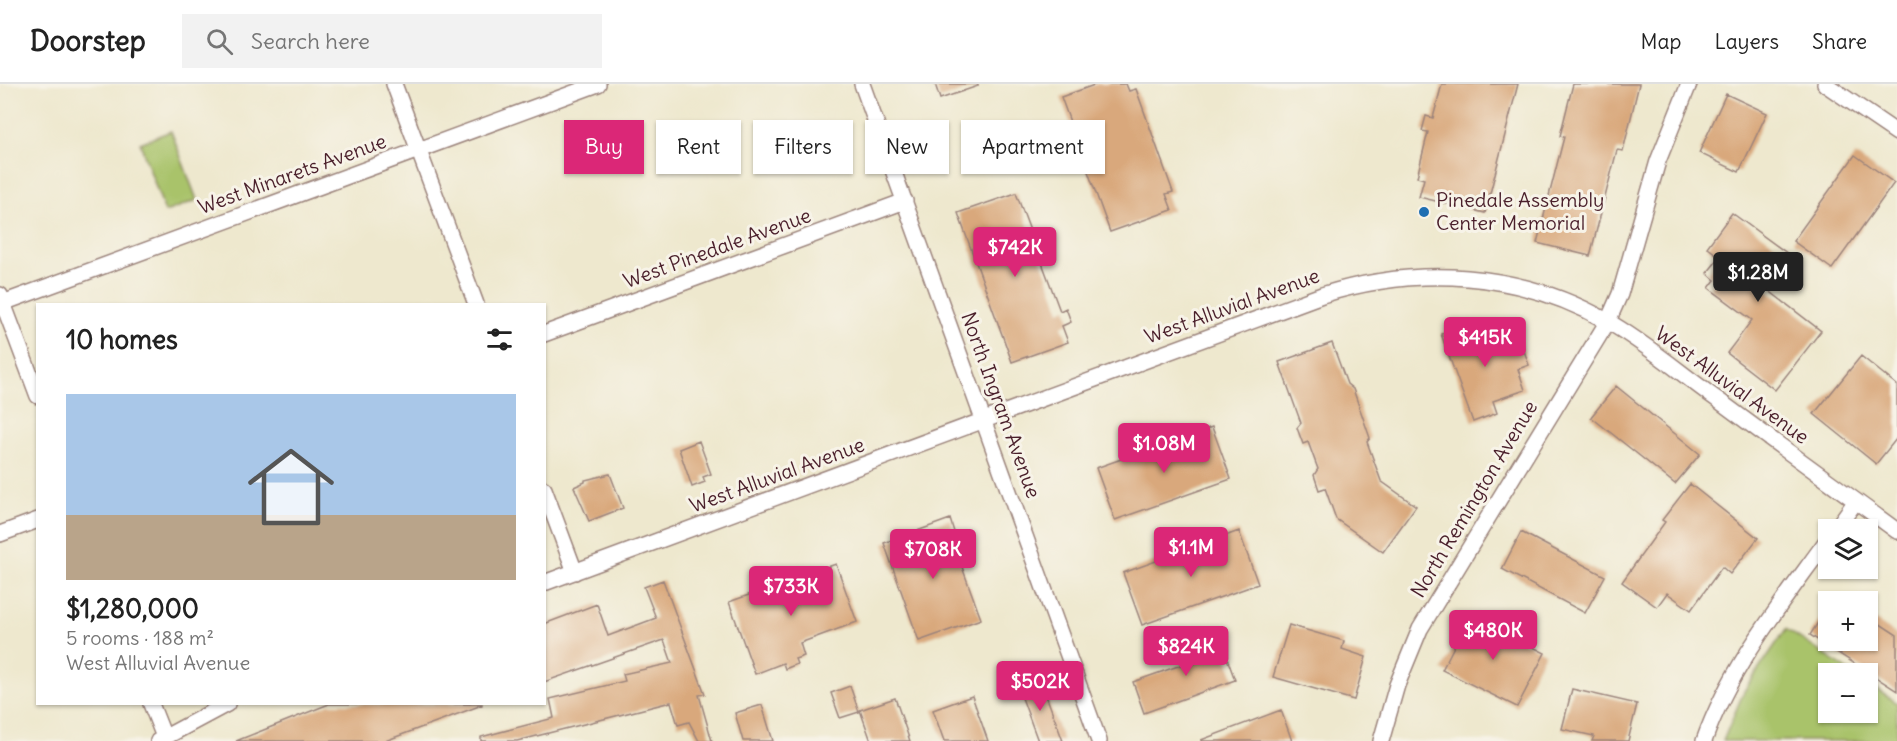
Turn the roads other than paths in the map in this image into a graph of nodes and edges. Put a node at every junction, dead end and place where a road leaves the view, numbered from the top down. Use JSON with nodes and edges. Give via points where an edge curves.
{"nodes":[{"id":1,"x":394,"y":84,"type":"edge"},
{"id":2,"x":598,"y":84,"type":"edge"},
{"id":3,"x":862,"y":84,"type":"edge"},
{"id":4,"x":1689,"y":84,"type":"edge"},
{"id":5,"x":1826,"y":84,"type":"edge"},
{"id":6,"x":1897,"y":133,"type":"edge"},
{"id":7,"x":419,"y":150,"type":"junction"},
{"id":8,"x":905,"y":201,"type":"junction"},
{"id":9,"x":1,"y":301,"type":"edge"},
{"id":10,"x":476,"y":303,"type":"edge"},
{"id":11,"x":1608,"y":321,"type":"junction"},
{"id":12,"x":546,"y":333,"type":"edge"},
{"id":13,"x":36,"y":391,"type":"edge"},
{"id":14,"x":984,"y":419,"type":"junction"},
{"id":15,"x":546,"y":494,"type":"edge"},
{"id":16,"x":1856,"y":501,"type":"junction"},
{"id":17,"x":1843,"y":519,"type":"edge"},
{"id":18,"x":36,"y":521,"type":"edge"},
{"id":19,"x":1897,"y":531,"type":"edge"},
{"id":20,"x":0,"y":534,"type":"edge"},
{"id":21,"x":1818,"y":553,"type":"edge"},
{"id":22,"x":575,"y":572,"type":"junction"},
{"id":23,"x":546,"y":582,"type":"edge"},
{"id":24,"x":151,"y":705,"type":"edge"},
{"id":25,"x":225,"y":705,"type":"edge"},
{"id":26,"x":161,"y":739,"type":"edge"},
{"id":27,"x":1099,"y":741,"type":"edge"},
{"id":28,"x":1381,"y":741,"type":"edge"},
{"id":29,"x":1704,"y":741,"type":"edge"}],
"edges":[{"from":1,"to":7,"type":"street"},
{"from":2,"to":7,"type":"street","name":"West Minarets Avenue"},
{"from":3,"to":8,"type":"street","name":"North Ingram Avenue"},
{"from":4,"to":11,"type":"street","name":"North Remington Avenue","via":[[1658,161],[1620,294]]},
{"from":5,"to":6,"type":"street"},
{"from":7,"to":9,"type":"street","name":"West Minarets Avenue"},
{"from":7,"to":10,"type":"street"},
{"from":8,"to":12,"type":"street","name":"West Pinedale Avenue"},
{"from":8,"to":14,"type":"street","name":"North Ingram Avenue"},
{"from":9,"to":13,"type":"street"},
{"from":11,"to":14,"type":"street","name":"West Alluvial Avenue","via":[[1542,292],[1505,282],[1454,277],[1390,279],[1322,296]]},
{"from":11,"to":16,"type":"street","name":"West Alluvial Avenue"},
{"from":11,"to":28,"type":"street","name":"North Remington Avenue","via":[[1420,629],[1397,685]]},
{"from":14,"to":22,"type":"street","name":"West Alluvial Avenue"},
{"from":14,"to":27,"type":"street","name":"North Ingram Avenue"},
{"from":15,"to":22,"type":"street"},
{"from":16,"to":17,"type":"street"},
{"from":16,"to":19,"type":"street","name":"West Alluvial Avenue"},
{"from":18,"to":20,"type":"street"},
{"from":21,"to":29,"type":"street","via":[[1744,657],[1714,711]]},
{"from":22,"to":23,"type":"street","name":"West Alluvial Avenue"},
{"from":24,"to":26,"type":"street"},
{"from":25,"to":26,"type":"street"}]}
